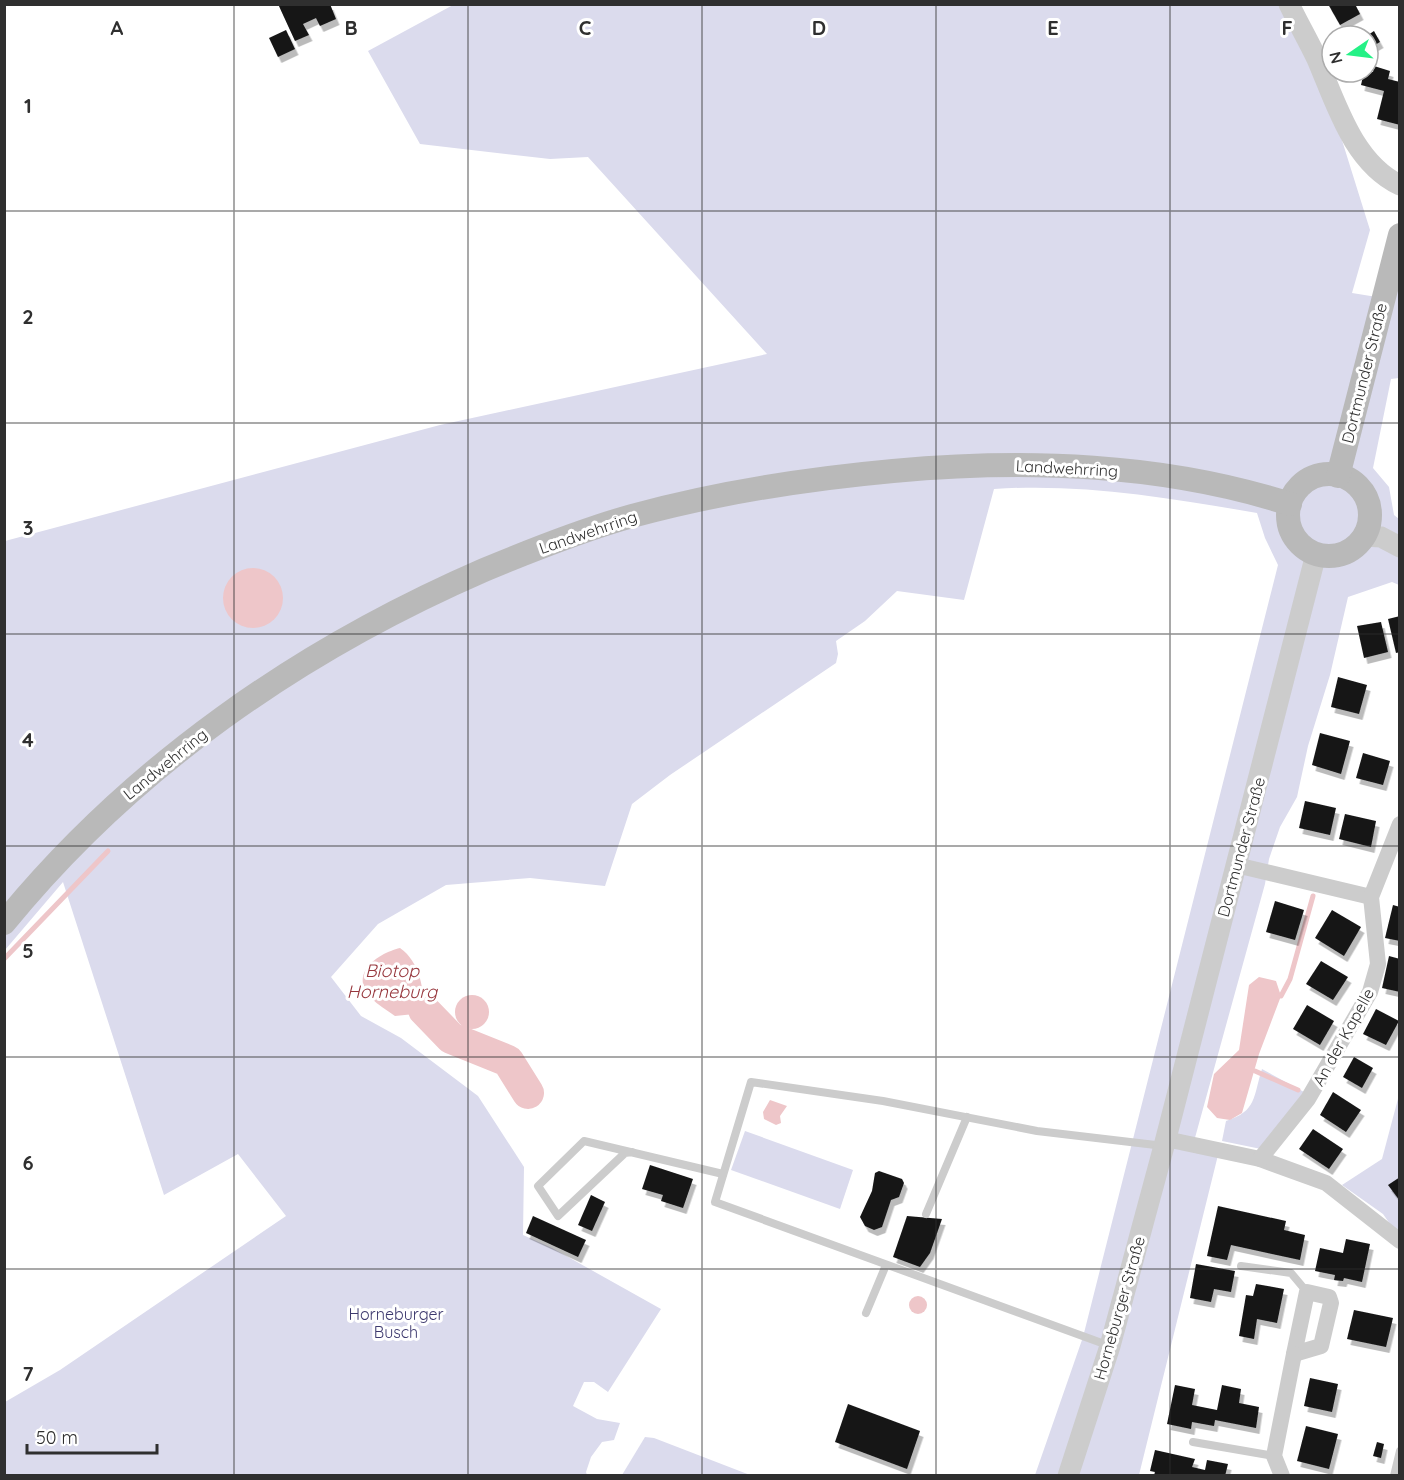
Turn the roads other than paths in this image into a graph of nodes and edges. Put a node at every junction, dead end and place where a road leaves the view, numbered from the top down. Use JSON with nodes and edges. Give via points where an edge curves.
{"nodes":[{"id":1,"x":1289,"y":4,"type":"edge"},
{"id":2,"x":1400,"y":185,"type":"edge"},
{"id":3,"x":1400,"y":235,"type":"edge"},
{"id":4,"x":1338,"y":476,"type":"junction"},
{"id":5,"x":1290,"y":504,"type":"junction"},
{"id":6,"x":1364,"y":536,"type":"junction"},
{"id":7,"x":1400,"y":547,"type":"edge"},
{"id":8,"x":1316,"y":554,"type":"junction"},
{"id":9,"x":1400,"y":824,"type":"edge"},
{"id":10,"x":1236,"y":865,"type":"junction"},
{"id":11,"x":1371,"y":897,"type":"junction"},
{"id":12,"x":4,"y":923,"type":"edge"},
{"id":13,"x":967,"y":1117,"type":"junction"},
{"id":14,"x":1165,"y":1142,"type":"junction"},
{"id":15,"x":632,"y":1152,"type":"junction"},
{"id":16,"x":1260,"y":1160,"type":"junction"},
{"id":17,"x":723,"y":1174,"type":"junction"},
{"id":18,"x":926,"y":1214,"type":"dead end"},
{"id":19,"x":1400,"y":1241,"type":"edge"},
{"id":20,"x":886,"y":1265,"type":"junction"},
{"id":21,"x":1241,"y":1266,"type":"dead end"},
{"id":22,"x":1307,"y":1292,"type":"junction"},
{"id":23,"x":866,"y":1313,"type":"dead end"},
{"id":24,"x":1110,"y":1346,"type":"junction"},
{"id":25,"x":1294,"y":1354,"type":"junction"},
{"id":26,"x":1193,"y":1442,"type":"dead end"},
{"id":27,"x":1400,"y":1451,"type":"edge"},
{"id":28,"x":1274,"y":1456,"type":"junction"},
{"id":29,"x":1068,"y":1476,"type":"edge"},
{"id":30,"x":1282,"y":1476,"type":"edge"},
{"id":31,"x":1394,"y":1476,"type":"edge"}],
"edges":[{"from":1,"to":2,"type":"street","via":[[1345,125],[1379,173]]},
{"from":3,"to":4,"type":"main road","name":"Dortmunder Straße"},
{"from":4,"to":5,"type":"main road","via":[[1314,477],[1299,488]]},
{"from":4,"to":6,"type":"main road","via":[[1354,484],[1366,499],[1369,524]]},
{"from":5,"to":8,"type":"main road","via":[[1290,529],[1305,549]]},
{"from":5,"to":12,"type":"main road","name":"Landwehrring","via":[[1093,466],[987,465],[833,477],[714,497],[632,516],[517,556],[436,591],[324,650],[170,756],[41,878]]},
{"from":6,"to":7,"type":"street","via":[[1381,537]]},
{"from":6,"to":8,"type":"main road","via":[[1343,554]]},
{"from":8,"to":10,"type":"street","name":"Dortmunder Straße"},
{"from":9,"to":11,"type":"street","name":"An der Kapelle"},
{"from":10,"to":11,"type":"street"},
{"from":10,"to":14,"type":"street","name":"Dortmunder Straße"},
{"from":11,"to":16,"type":"street","name":"An der Kapelle","via":[[1378,964],[1370,992],[1308,1099]]},
{"from":13,"to":14,"type":"lane","via":[[1037,1131]]},
{"from":13,"to":17,"type":"lane","via":[[751,1082]]},
{"from":13,"to":18,"type":"lane"},
{"from":14,"to":16,"type":"street"},
{"from":14,"to":24,"type":"street","name":"Horneburger Straße"},
{"from":15,"to":15,"type":"lane","via":[[584,1141],[538,1186],[558,1216],[625,1153]]},
{"from":15,"to":17,"type":"lane"},
{"from":16,"to":19,"type":"street","via":[[1326,1184]]},
{"from":17,"to":20,"type":"lane","via":[[715,1202]]},
{"from":20,"to":23,"type":"lane"},
{"from":20,"to":24,"type":"lane"},
{"from":21,"to":22,"type":"lane","via":[[1291,1273]]},
{"from":22,"to":25,"type":"street"},
{"from":22,"to":25,"type":"street","via":[[1329,1297],[1332,1303],[1321,1346]]},
{"from":24,"to":29,"type":"street","name":"Horneburger Straße"},
{"from":25,"to":28,"type":"street"},
{"from":26,"to":28,"type":"lane"},
{"from":27,"to":31,"type":"lane"},
{"from":28,"to":30,"type":"street"}]}
